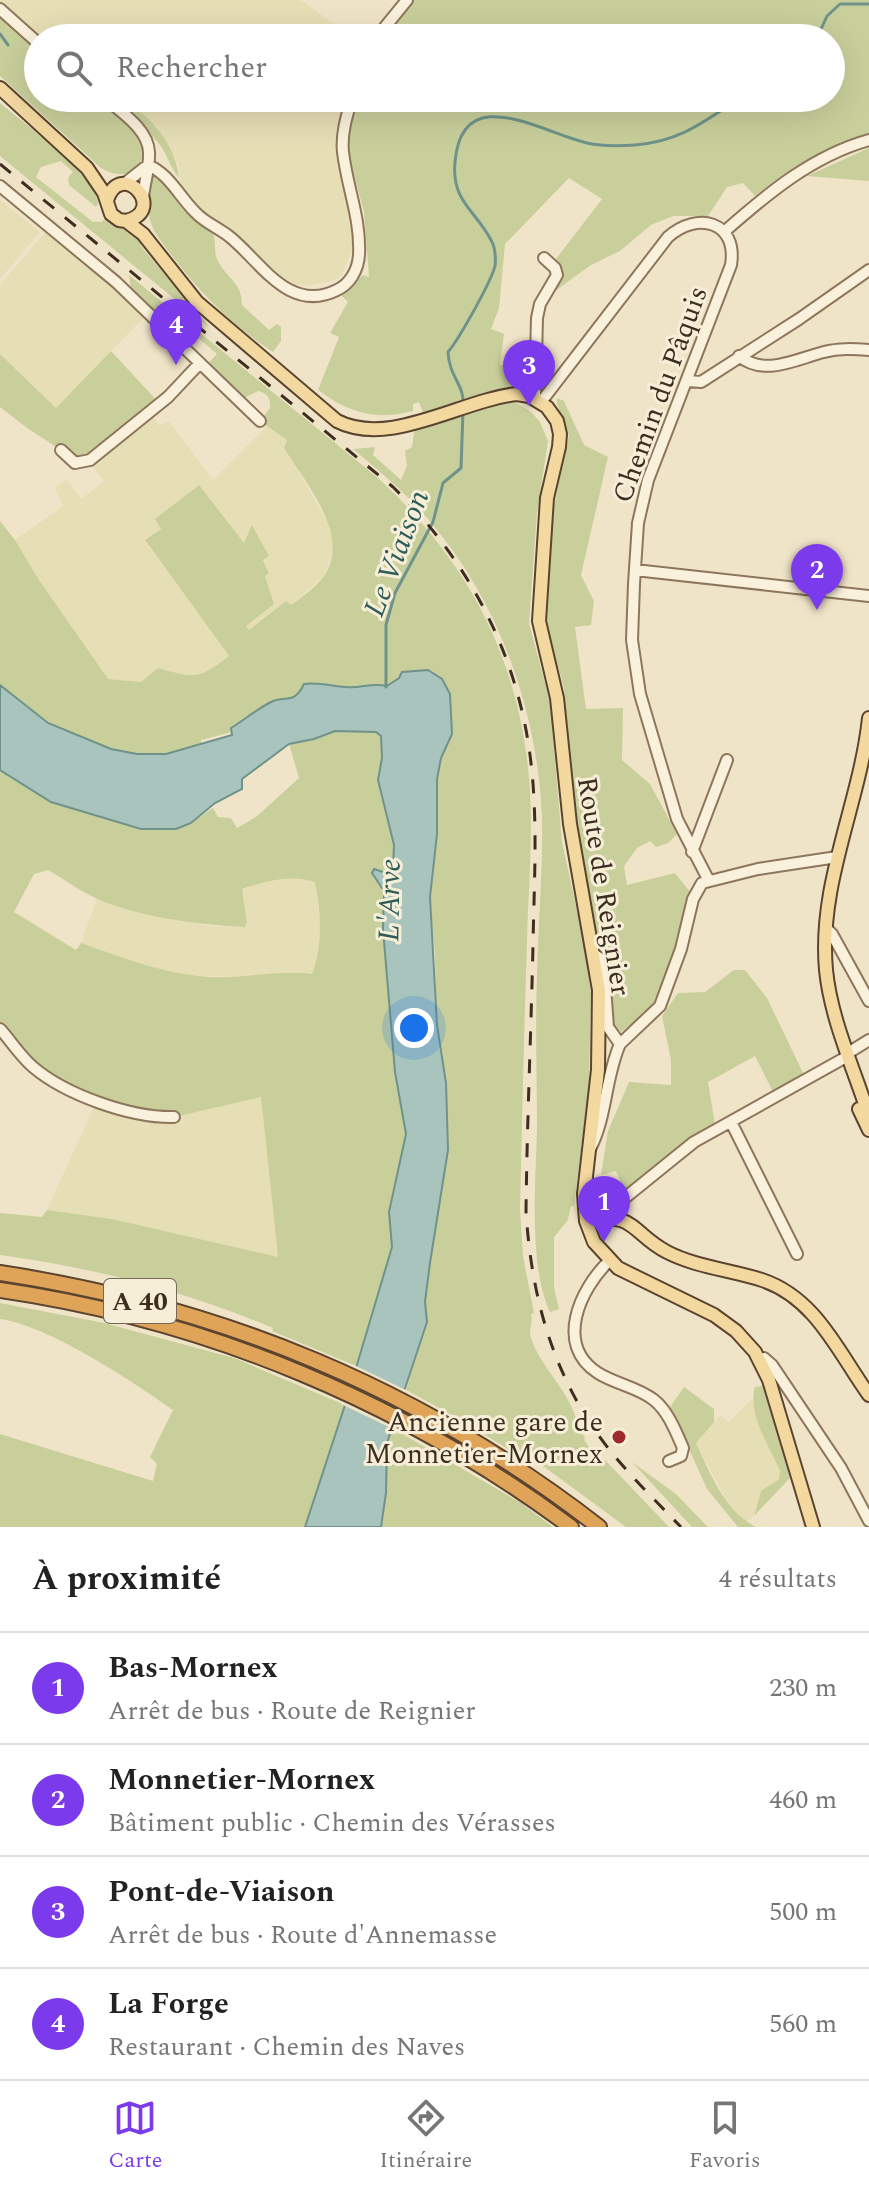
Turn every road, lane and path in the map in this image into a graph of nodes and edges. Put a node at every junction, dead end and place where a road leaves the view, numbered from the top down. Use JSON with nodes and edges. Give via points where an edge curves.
{"nodes":[{"id":1,"x":407,"y":0,"type":"edge"},
{"id":2,"x":0,"y":9,"type":"edge"},
{"id":3,"x":387,"y":24,"type":"edge"},
{"id":4,"x":24,"y":30,"type":"edge"},
{"id":5,"x":0,"y":88,"type":"edge"},
{"id":6,"x":24,"y":110,"type":"edge"},
{"id":7,"x":26,"y":112,"type":"edge"},
{"id":8,"x":119,"y":112,"type":"edge"},
{"id":9,"x":348,"y":112,"type":"edge"},
{"id":10,"x":869,"y":140,"type":"edge"},
{"id":11,"x":148,"y":165,"type":"junction"},
{"id":12,"x":87,"y":168,"type":"junction"},
{"id":13,"x":122,"y":185,"type":"junction"},
{"id":14,"x":0,"y":186,"type":"edge"},
{"id":15,"x":107,"y":200,"type":"junction"},
{"id":16,"x":143,"y":203,"type":"junction"},
{"id":17,"x":126,"y":221,"type":"junction"},
{"id":18,"x":724,"y":232,"type":"junction"},
{"id":19,"x":158,"y":251,"type":"junction"},
{"id":20,"x":544,"y":258,"type":"dead end"},
{"id":21,"x":869,"y":270,"type":"edge"},
{"id":22,"x":869,"y":350,"type":"edge"},
{"id":23,"x":739,"y":356,"type":"junction"},
{"id":24,"x":200,"y":363,"type":"junction"},
{"id":25,"x":688,"y":381,"type":"junction"},
{"id":26,"x":532,"y":398,"type":"junction"},
{"id":27,"x":260,"y":421,"type":"dead end"},
{"id":28,"x":61,"y":450,"type":"dead end"},
{"id":29,"x":635,"y":570,"type":"junction"},
{"id":30,"x":869,"y":596,"type":"edge"},
{"id":31,"x":869,"y":718,"type":"edge"},
{"id":32,"x":868,"y":742,"type":"edge"},
{"id":33,"x":727,"y":760,"type":"dead end"},
{"id":34,"x":692,"y":852,"type":"junction"},
{"id":35,"x":837,"y":857,"type":"junction"},
{"id":36,"x":709,"y":881,"type":"junction"},
{"id":37,"x":826,"y":928,"type":"junction"},
{"id":38,"x":594,"y":954,"type":"junction"},
{"id":39,"x":869,"y":1001,"type":"edge"},
{"id":40,"x":0,"y":1029,"type":"edge"},
{"id":41,"x":869,"y":1040,"type":"edge"},
{"id":42,"x":620,"y":1044,"type":"junction"},
{"id":43,"x":848,"y":1054,"type":"junction"},
{"id":44,"x":869,"y":1116,"type":"edge"},
{"id":45,"x":174,"y":1117,"type":"dead end"},
{"id":46,"x":731,"y":1122,"type":"junction"},
{"id":47,"x":869,"y":1130,"type":"edge"},
{"id":48,"x":588,"y":1155,"type":"junction"},
{"id":49,"x":593,"y":1219,"type":"junction"},
{"id":50,"x":797,"y":1254,"type":"dead end"},
{"id":51,"x":609,"y":1261,"type":"junction"},
{"id":52,"x":0,"y":1273,"type":"edge"},
{"id":53,"x":0,"y":1290,"type":"edge"},
{"id":54,"x":760,"y":1359,"type":"junction"},
{"id":55,"x":869,"y":1395,"type":"edge"},
{"id":56,"x":669,"y":1461,"type":"dead end"},
{"id":57,"x":869,"y":1521,"type":"edge"},
{"id":58,"x":571,"y":1527,"type":"edge"},
{"id":59,"x":599,"y":1527,"type":"edge"},
{"id":60,"x":813,"y":1527,"type":"edge"}],
"edges":[{"from":1,"to":3,"type":"street"},
{"from":2,"to":4,"type":"street"},
{"from":5,"to":6,"type":"main road"},
{"from":7,"to":12,"type":"main road"},
{"from":8,"to":11,"type":"street","via":[[144,136]]},
{"from":9,"to":11,"type":"street","via":[[343,152],[355,204],[359,261],[349,282],[333,292],[299,294],[279,284]]},
{"from":10,"to":18,"type":"street","via":[[791,176]]},
{"from":11,"to":13,"type":"street"},
{"from":11,"to":16,"type":"street"},
{"from":12,"to":13,"type":"main road"},
{"from":12,"to":15,"type":"main road"},
{"from":13,"to":15,"type":"main road"},
{"from":13,"to":16,"type":"main road","via":[[136,188]]},
{"from":14,"to":24,"type":"street","via":[[116,282]]},
{"from":15,"to":17,"type":"main road","via":[[112,215]]},
{"from":16,"to":17,"type":"main road","via":[[136,217]]},
{"from":16,"to":19,"type":"main road"},
{"from":17,"to":19,"type":"main road"},
{"from":18,"to":25,"type":"street","name":"Chemin du Pâquis","via":[[731,265]]},
{"from":18,"to":26,"type":"street","name":"Chemin du Pâquis","via":[[713,224],[680,226]]},
{"from":19,"to":26,"type":"main road","via":[[210,314],[337,421],[365,431],[500,397]]},
{"from":20,"to":26,"type":"street","via":[[557,275],[538,310]]},
{"from":21,"to":23,"type":"street"},
{"from":22,"to":23,"type":"street","via":[[839,349],[765,366]]},
{"from":23,"to":25,"type":"street","via":[[701,382]]},
{"from":24,"to":27,"type":"street"},
{"from":24,"to":28,"type":"street","via":[[168,397],[90,460],[75,463]]},
{"from":25,"to":29,"type":"street","name":"Chemin du Pâquis","via":[[648,480]]},
{"from":26,"to":38,"type":"main road","name":"Route de Reignier","via":[[554,416],[560,439],[547,498],[539,621],[555,686],[570,824]]},
{"from":29,"to":30,"type":"street"},
{"from":29,"to":34,"type":"street","name":"Chemin du Pâquis","via":[[632,640],[640,694]]},
{"from":31,"to":32,"type":"main road"},
{"from":32,"to":35,"type":"main road"},
{"from":33,"to":34,"type":"street"},
{"from":34,"to":36,"type":"street","name":"Chemin du Pâquis"},
{"from":35,"to":36,"type":"street"},
{"from":35,"to":37,"type":"main road"},
{"from":36,"to":42,"type":"street","via":[[693,899],[660,1006]]},
{"from":37,"to":39,"type":"street"},
{"from":37,"to":43,"type":"main road","via":[[827,982]]},
{"from":38,"to":42,"type":"street","via":[[603,961],[608,1027]]},
{"from":38,"to":48,"type":"main road","name":"Route de Reignier","via":[[599,1043]]},
{"from":40,"to":45,"type":"street","via":[[35,1069],[66,1087],[134,1111]]},
{"from":41,"to":43,"type":"street"},
{"from":42,"to":48,"type":"street","via":[[598,1135]]},
{"from":43,"to":44,"type":"main road"},
{"from":43,"to":46,"type":"street"},
{"from":43,"to":47,"type":"main road","via":[[852,1089]]},
{"from":46,"to":49,"type":"street","via":[[694,1142]]},
{"from":46,"to":50,"type":"street"},
{"from":48,"to":49,"type":"main road","name":"Route de Reignier","via":[[584,1194]]},
{"from":49,"to":51,"type":"main road","name":"Route de Reignier","via":[[594,1242]]},
{"from":49,"to":55,"type":"main road","via":[[626,1221],[663,1250],[788,1293],[824,1327]]},
{"from":51,"to":54,"type":"main road","name":"Route de Reignier","via":[[726,1322]]},
{"from":51,"to":56,"type":"street","via":[[579,1306],[576,1344],[594,1371],[660,1405],[683,1448],[679,1458]]},
{"from":52,"to":59,"type":"highway","number":"A 40","via":[[146,1302],[275,1343],[401,1399],[474,1439]]},
{"from":53,"to":58,"type":"highway","number":"A 40","via":[[140,1318],[268,1360],[393,1416],[499,1477]]},
{"from":54,"to":57,"type":"street","via":[[772,1365],[841,1468]]},
{"from":54,"to":60,"type":"main road","name":"Route de Reignier"}]}
